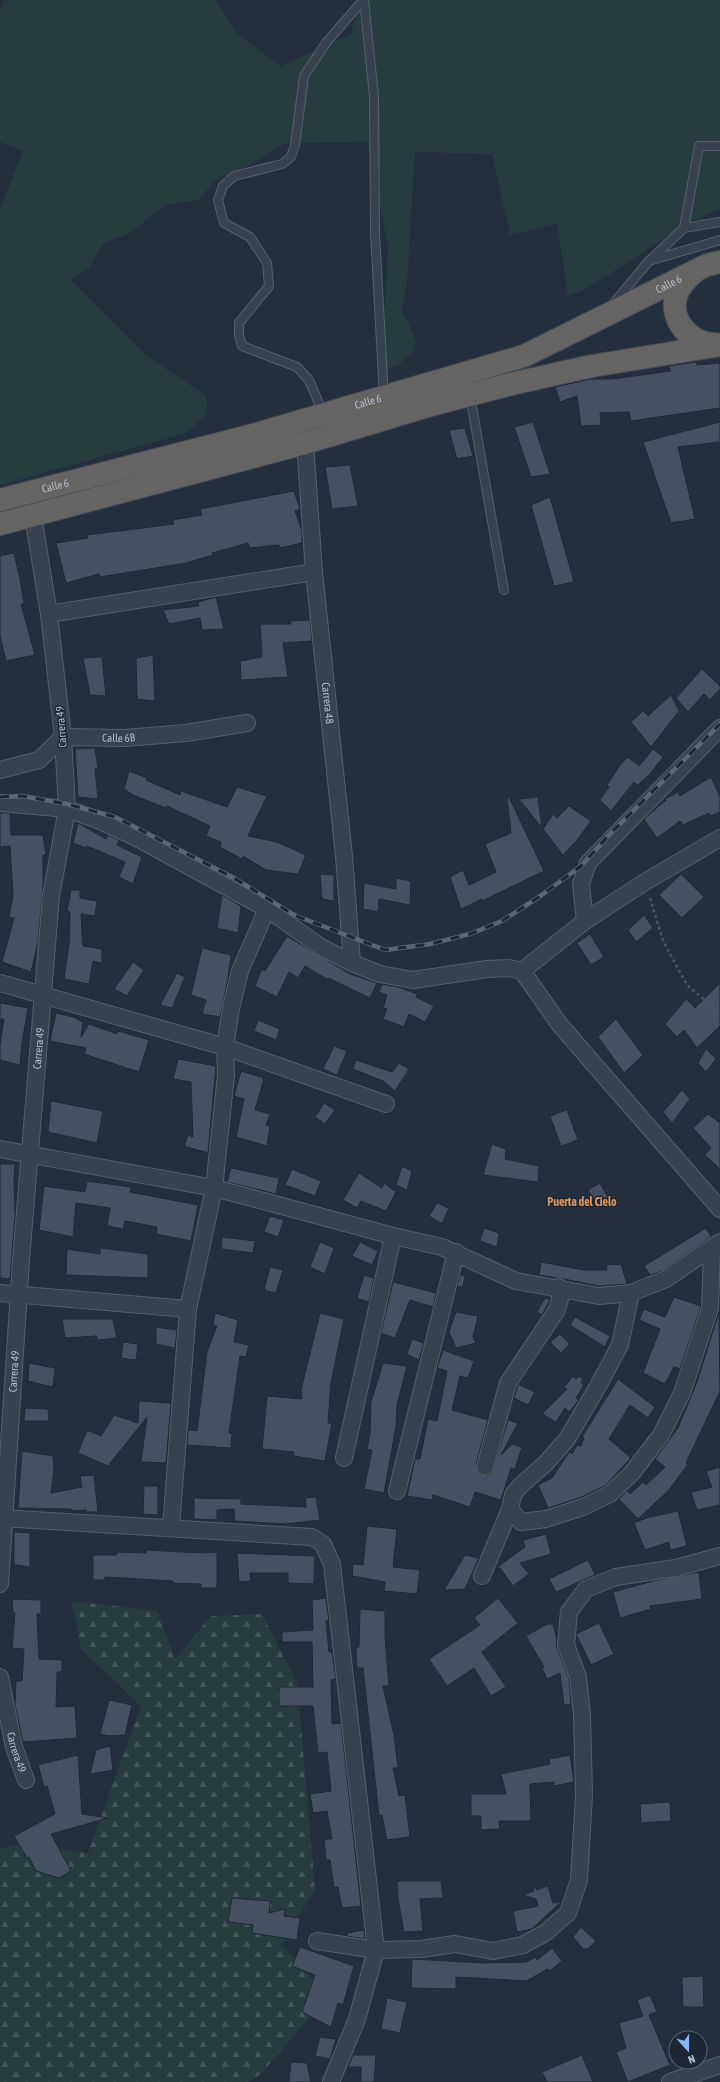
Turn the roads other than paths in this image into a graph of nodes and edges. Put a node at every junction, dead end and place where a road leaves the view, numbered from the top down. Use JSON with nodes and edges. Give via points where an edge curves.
{"nodes":[{"id":1,"x":364,"y":0,"type":"edge"},
{"id":2,"x":720,"y":146,"type":"edge"},
{"id":3,"x":720,"y":222,"type":"edge"},
{"id":4,"x":684,"y":228,"type":"junction"},
{"id":5,"x":720,"y":240,"type":"edge"},
{"id":6,"x":649,"y":261,"type":"junction"},
{"id":7,"x":714,"y":263,"type":"edge"},
{"id":8,"x":601,"y":318,"type":"junction"},
{"id":9,"x":720,"y":344,"type":"edge"},
{"id":10,"x":470,"y":394,"type":"junction"},
{"id":11,"x":384,"y":398,"type":"junction"},
{"id":12,"x":324,"y":415,"type":"junction"},
{"id":13,"x":305,"y":443,"type":"junction"},
{"id":14,"x":0,"y":500,"type":"edge"},
{"id":15,"x":33,"y":516,"type":"junction"},
{"id":16,"x":0,"y":524,"type":"edge"},
{"id":17,"x":314,"y":572,"type":"junction"},
{"id":18,"x":504,"y":590,"type":"dead end"},
{"id":19,"x":50,"y":614,"type":"junction"},
{"id":20,"x":247,"y":723,"type":"dead end"},
{"id":21,"x":720,"y":728,"type":"edge"},
{"id":22,"x":63,"y":737,"type":"junction"},
{"id":23,"x":0,"y":770,"type":"edge"},
{"id":24,"x":0,"y":803,"type":"edge"},
{"id":25,"x":67,"y":809,"type":"junction"},
{"id":26,"x":720,"y":838,"type":"edge"},
{"id":27,"x":267,"y":909,"type":"junction"},
{"id":28,"x":585,"y":921,"type":"junction"},
{"id":29,"x":352,"y":963,"type":"junction"},
{"id":30,"x":522,"y":971,"type":"junction"},
{"id":31,"x":0,"y":983,"type":"edge"},
{"id":32,"x":44,"y":995,"type":"junction"},
{"id":33,"x":225,"y":1047,"type":"junction"},
{"id":34,"x":386,"y":1104,"type":"dead end"},
{"id":35,"x":0,"y":1149,"type":"edge"},
{"id":36,"x":30,"y":1156,"type":"junction"},
{"id":37,"x":214,"y":1188,"type":"junction"},
{"id":38,"x":720,"y":1210,"type":"edge"},
{"id":39,"x":393,"y":1236,"type":"junction"},
{"id":40,"x":716,"y":1245,"type":"edge"},
{"id":41,"x":456,"y":1252,"type":"junction"},
{"id":42,"x":559,"y":1287,"type":"junction"},
{"id":43,"x":0,"y":1293,"type":"edge"},
{"id":44,"x":631,"y":1293,"type":"junction"},
{"id":45,"x":19,"y":1295,"type":"junction"},
{"id":46,"x":188,"y":1309,"type":"junction"},
{"id":47,"x":344,"y":1458,"type":"dead end"},
{"id":48,"x":485,"y":1467,"type":"dead end"},
{"id":49,"x":397,"y":1490,"type":"dead end"},
{"id":50,"x":510,"y":1509,"type":"junction"},
{"id":51,"x":2,"y":1518,"type":"edge"},
{"id":52,"x":171,"y":1527,"type":"junction"},
{"id":53,"x":720,"y":1556,"type":"edge"},
{"id":54,"x":482,"y":1576,"type":"dead end"},
{"id":55,"x":0,"y":1584,"type":"edge"},
{"id":56,"x":0,"y":1677,"type":"edge"},
{"id":57,"x":26,"y":1780,"type":"dead end"},
{"id":58,"x":317,"y":1941,"type":"dead end"},
{"id":59,"x":376,"y":1950,"type":"junction"},
{"id":60,"x":720,"y":2065,"type":"edge"},
{"id":61,"x":331,"y":2082,"type":"edge"},
{"id":62,"x":670,"y":2082,"type":"edge"}],
"edges":[{"from":1,"to":11,"type":"lane","via":[[374,96],[375,233]]},
{"from":1,"to":12,"type":"lane","via":[[326,44],[304,76],[295,145],[291,157],[282,164],[234,176],[223,186],[218,200],[224,223],[250,237],[266,263],[269,286],[239,323],[242,346],[297,367],[309,380]]},
{"from":2,"to":4,"type":"lane","via":[[699,146]]},
{"from":3,"to":4,"type":"lane"},
{"from":4,"to":6,"type":"lane"},
{"from":5,"to":6,"type":"lane"},
{"from":6,"to":8,"type":"lane"},
{"from":7,"to":8,"type":"highway","name":"Calle 6"},
{"from":7,"to":9,"type":"highway","via":[[693,273],[682,283],[676,297],[676,313],[682,328],[693,339],[708,345]]},
{"from":8,"to":11,"type":"highway","name":"Calle 6","via":[[524,356]]},
{"from":9,"to":10,"type":"highway","name":"Calle 6","via":[[592,366]]},
{"from":10,"to":13,"type":"highway","name":"Calle 6"},
{"from":10,"to":18,"type":"lane"},
{"from":11,"to":12,"type":"highway","name":"Calle 6"},
{"from":12,"to":14,"type":"highway","name":"Calle 6","via":[[253,436]]},
{"from":13,"to":15,"type":"highway","name":"Calle 6"},
{"from":13,"to":17,"type":"street","name":"Carrera 48"},
{"from":15,"to":16,"type":"highway","name":"Calle 6"},
{"from":15,"to":19,"type":"street","name":"Carrera 49"},
{"from":17,"to":19,"type":"street"},
{"from":17,"to":29,"type":"street","name":"Carrera 48","via":[[344,856]]},
{"from":19,"to":22,"type":"street","name":"Carrera 49"},
{"from":20,"to":22,"type":"street","name":"Calle 6B","via":[[186,734],[125,738]]},
{"from":21,"to":28,"type":"street","via":[[588,863],[581,884]]},
{"from":22,"to":23,"type":"street","via":[[39,760]]},
{"from":22,"to":25,"type":"street","name":"Carrera 49"},
{"from":24,"to":25,"type":"street"},
{"from":25,"to":27,"type":"street","via":[[137,838]]},
{"from":25,"to":32,"type":"street","name":"Carrera 49","via":[[51,896]]},
{"from":26,"to":28,"type":"street"},
{"from":27,"to":29,"type":"street","via":[[321,947]]},
{"from":27,"to":33,"type":"street","via":[[240,971]]},
{"from":28,"to":30,"type":"street"},
{"from":29,"to":30,"type":"street","via":[[380,974],[413,980],[487,969],[509,968]]},
{"from":30,"to":38,"type":"street","via":[[560,1025]]},
{"from":31,"to":32,"type":"street"},
{"from":32,"to":33,"type":"street"},
{"from":32,"to":36,"type":"street","name":"Carrera 49"},
{"from":33,"to":34,"type":"street"},
{"from":33,"to":37,"type":"street","via":[[226,1075]]},
{"from":35,"to":36,"type":"street"},
{"from":36,"to":37,"type":"street"},
{"from":36,"to":45,"type":"street","name":"Carrera 49"},
{"from":37,"to":39,"type":"street"},
{"from":37,"to":46,"type":"street"},
{"from":39,"to":41,"type":"street"},
{"from":39,"to":47,"type":"street"},
{"from":40,"to":44,"type":"street","via":[[666,1280]]},
{"from":40,"to":50,"type":"street","via":[[710,1308],[682,1393],[661,1435],[632,1473],[610,1494],[583,1507],[546,1519],[521,1522]]},
{"from":41,"to":42,"type":"street","via":[[516,1281]]},
{"from":41,"to":49,"type":"street"},
{"from":42,"to":44,"type":"street","via":[[599,1296]]},
{"from":42,"to":48,"type":"street","via":[[560,1299],[557,1310],[508,1383]]},
{"from":43,"to":45,"type":"street"},
{"from":44,"to":50,"type":"street","via":[[620,1345],[597,1388],[567,1439],[512,1495]]},
{"from":45,"to":46,"type":"street"},
{"from":45,"to":51,"type":"street","name":"Carrera 49"},
{"from":46,"to":52,"type":"street"},
{"from":50,"to":54,"type":"street"},
{"from":51,"to":52,"type":"street"},
{"from":51,"to":55,"type":"street","name":"Carrera 49"},
{"from":52,"to":59,"type":"street","via":[[312,1537],[323,1544],[332,1564]]},
{"from":53,"to":59,"type":"street","via":[[676,1568],[616,1577],[586,1589],[569,1612],[566,1645],[578,1677],[582,1715],[584,1795],[579,1880],[568,1913],[545,1933],[523,1945],[493,1951],[455,1944],[420,1949]]},
{"from":56,"to":57,"type":"street","name":"Carrera 49","via":[[14,1747]]},
{"from":58,"to":59,"type":"street"},
{"from":59,"to":61,"type":"street","via":[[357,2019]]},
{"from":60,"to":62,"type":"street"}]}
